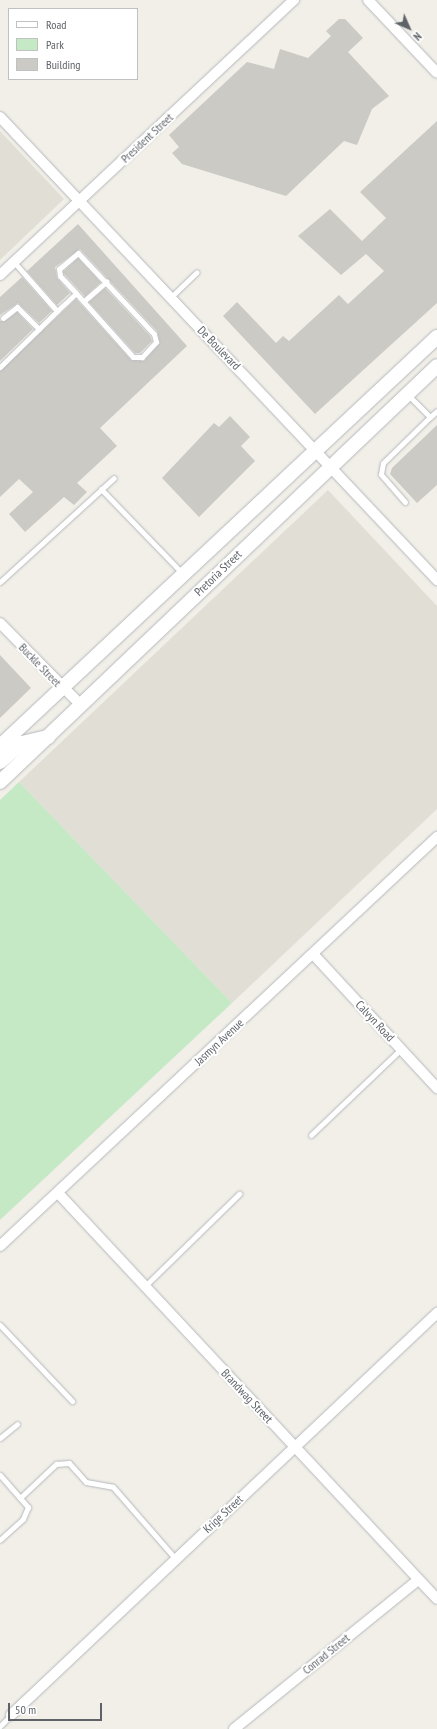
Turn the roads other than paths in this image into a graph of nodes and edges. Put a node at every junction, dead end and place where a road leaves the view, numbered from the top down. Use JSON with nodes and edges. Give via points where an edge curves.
{"nodes":[{"id":1,"x":294,"y":0,"type":"edge"},
{"id":2,"x":368,"y":0,"type":"edge"},
{"id":3,"x":437,"y":73,"type":"edge"},
{"id":4,"x":0,"y":116,"type":"edge"},
{"id":5,"x":79,"y":200,"type":"junction"},
{"id":6,"x":14,"y":262,"type":"junction"},
{"id":7,"x":197,"y":272,"type":"dead end"},
{"id":8,"x":0,"y":275,"type":"edge"},
{"id":9,"x":107,"y":281,"type":"junction"},
{"id":10,"x":76,"y":293,"type":"junction"},
{"id":11,"x":170,"y":298,"type":"junction"},
{"id":12,"x":84,"y":302,"type":"junction"},
{"id":13,"x":57,"y":311,"type":"junction"},
{"id":14,"x":3,"y":318,"type":"dead end"},
{"id":15,"x":39,"y":329,"type":"junction"},
{"id":16,"x":437,"y":337,"type":"edge"},
{"id":17,"x":1,"y":365,"type":"edge"},
{"id":18,"x":437,"y":366,"type":"edge"},
{"id":19,"x":407,"y":395,"type":"junction"},
{"id":20,"x":437,"y":410,"type":"edge"},
{"id":21,"x":430,"y":417,"type":"junction"},
{"id":22,"x":315,"y":450,"type":"junction"},
{"id":23,"x":329,"y":465,"type":"junction"},
{"id":24,"x":114,"y":478,"type":"dead end"},
{"id":25,"x":102,"y":489,"type":"junction"},
{"id":26,"x":404,"y":502,"type":"dead end"},
{"id":27,"x":183,"y":574,"type":"junction"},
{"id":28,"x":437,"y":580,"type":"edge"},
{"id":29,"x":0,"y":582,"type":"edge"},
{"id":30,"x":0,"y":623,"type":"edge"},
{"id":31,"x":62,"y":687,"type":"junction"},
{"id":32,"x":81,"y":705,"type":"junction"},
{"id":33,"x":48,"y":737,"type":"junction"},
{"id":34,"x":0,"y":746,"type":"edge"},
{"id":35,"x":0,"y":762,"type":"edge"},
{"id":36,"x":0,"y":782,"type":"edge"},
{"id":37,"x":437,"y":837,"type":"edge"},
{"id":38,"x":313,"y":954,"type":"junction"},
{"id":39,"x":401,"y":1049,"type":"junction"},
{"id":40,"x":437,"y":1088,"type":"edge"},
{"id":41,"x":311,"y":1135,"type":"dead end"},
{"id":42,"x":58,"y":1193,"type":"junction"},
{"id":43,"x":239,"y":1194,"type":"dead end"},
{"id":44,"x":0,"y":1246,"type":"edge"},
{"id":45,"x":145,"y":1286,"type":"junction"},
{"id":46,"x":437,"y":1313,"type":"edge"},
{"id":47,"x":0,"y":1325,"type":"edge"},
{"id":48,"x":72,"y":1401,"type":"dead end"},
{"id":49,"x":17,"y":1424,"type":"dead end"},
{"id":50,"x":0,"y":1438,"type":"edge"},
{"id":51,"x":295,"y":1447,"type":"junction"},
{"id":52,"x":0,"y":1476,"type":"edge"},
{"id":53,"x":20,"y":1498,"type":"junction"},
{"id":54,"x":0,"y":1540,"type":"edge"},
{"id":55,"x":175,"y":1558,"type":"junction"},
{"id":56,"x":418,"y":1580,"type":"junction"},
{"id":57,"x":437,"y":1599,"type":"edge"},
{"id":58,"x":11,"y":1715,"type":"joint"},
{"id":59,"x":0,"y":1726,"type":"edge"},
{"id":60,"x":234,"y":1729,"type":"edge"}],
"edges":[{"from":1,"to":5,"type":"street","name":"President Street"},
{"from":2,"to":3,"type":"street"},
{"from":4,"to":5,"type":"street","name":"De Boulevard"},
{"from":5,"to":6,"type":"street","name":"President Street"},
{"from":5,"to":11,"type":"street","name":"De Boulevard"},
{"from":6,"to":8,"type":"street","name":"President Street"},
{"from":6,"to":13,"type":"lane"},
{"from":7,"to":11,"type":"lane"},
{"from":9,"to":10,"type":"lane","via":[[82,255],[74,254],[58,273]]},
{"from":9,"to":12,"type":"lane"},
{"from":9,"to":12,"type":"lane","via":[[157,338],[142,357],[133,357]]},
{"from":10,"to":12,"type":"lane"},
{"from":10,"to":13,"type":"lane"},
{"from":11,"to":22,"type":"street","name":"De Boulevard"},
{"from":13,"to":15,"type":"lane"},
{"from":14,"to":15,"type":"lane","via":[[17,307]]},
{"from":15,"to":17,"type":"lane"},
{"from":16,"to":22,"type":"main road","name":"Pretoria Street"},
{"from":18,"to":19,"type":"main road","name":"Pretoria Street"},
{"from":19,"to":21,"type":"lane"},
{"from":19,"to":23,"type":"main road","name":"Pretoria Street"},
{"from":20,"to":21,"type":"lane"},
{"from":21,"to":26,"type":"lane","via":[[383,463],[381,474]]},
{"from":22,"to":23,"type":"street","name":"De Boulevard"},
{"from":22,"to":27,"type":"main road","name":"Pretoria Street"},
{"from":23,"to":28,"type":"street","name":"De Boulevard"},
{"from":23,"to":32,"type":"main road","name":"Pretoria Street"},
{"from":24,"to":25,"type":"lane"},
{"from":25,"to":27,"type":"lane"},
{"from":25,"to":29,"type":"lane"},
{"from":27,"to":31,"type":"main road","name":"Pretoria Street"},
{"from":30,"to":31,"type":"street","name":"Buckle Street"},
{"from":31,"to":32,"type":"street","name":"Buckle Street"},
{"from":31,"to":34,"type":"main road","name":"Pretoria Street"},
{"from":32,"to":33,"type":"main road","name":"Pretoria Street"},
{"from":33,"to":35,"type":"main road","via":[[22,743]]},
{"from":33,"to":36,"type":"main road","name":"Pretoria Street"},
{"from":37,"to":38,"type":"street","name":"Jasmyn Avenue"},
{"from":38,"to":39,"type":"street","name":"Calvyn Road"},
{"from":38,"to":42,"type":"street","name":"Jasmyn Avenue"},
{"from":39,"to":40,"type":"street","name":"Calvyn Road"},
{"from":39,"to":41,"type":"lane"},
{"from":42,"to":44,"type":"street","name":"Jasmyn Avenue"},
{"from":42,"to":45,"type":"street","name":"Brandwag Street"},
{"from":43,"to":45,"type":"lane"},
{"from":45,"to":51,"type":"street","name":"Brandwag Street"},
{"from":46,"to":51,"type":"street","name":"Krige Street"},
{"from":47,"to":48,"type":"lane"},
{"from":49,"to":50,"type":"lane"},
{"from":51,"to":55,"type":"street","name":"Krige Street"},
{"from":51,"to":56,"type":"street","name":"Brandwag Street"},
{"from":52,"to":53,"type":"lane"},
{"from":53,"to":54,"type":"lane","via":[[28,1507],[27,1513]]},
{"from":53,"to":55,"type":"lane","via":[[56,1464],[69,1463],[86,1482],[113,1487]]},
{"from":55,"to":58,"type":"street","name":"Krige Street"},
{"from":56,"to":57,"type":"street","name":"Brandwag Street"},
{"from":56,"to":60,"type":"street","name":"Conrad Street"},
{"from":58,"to":59,"type":"lane"}]}
